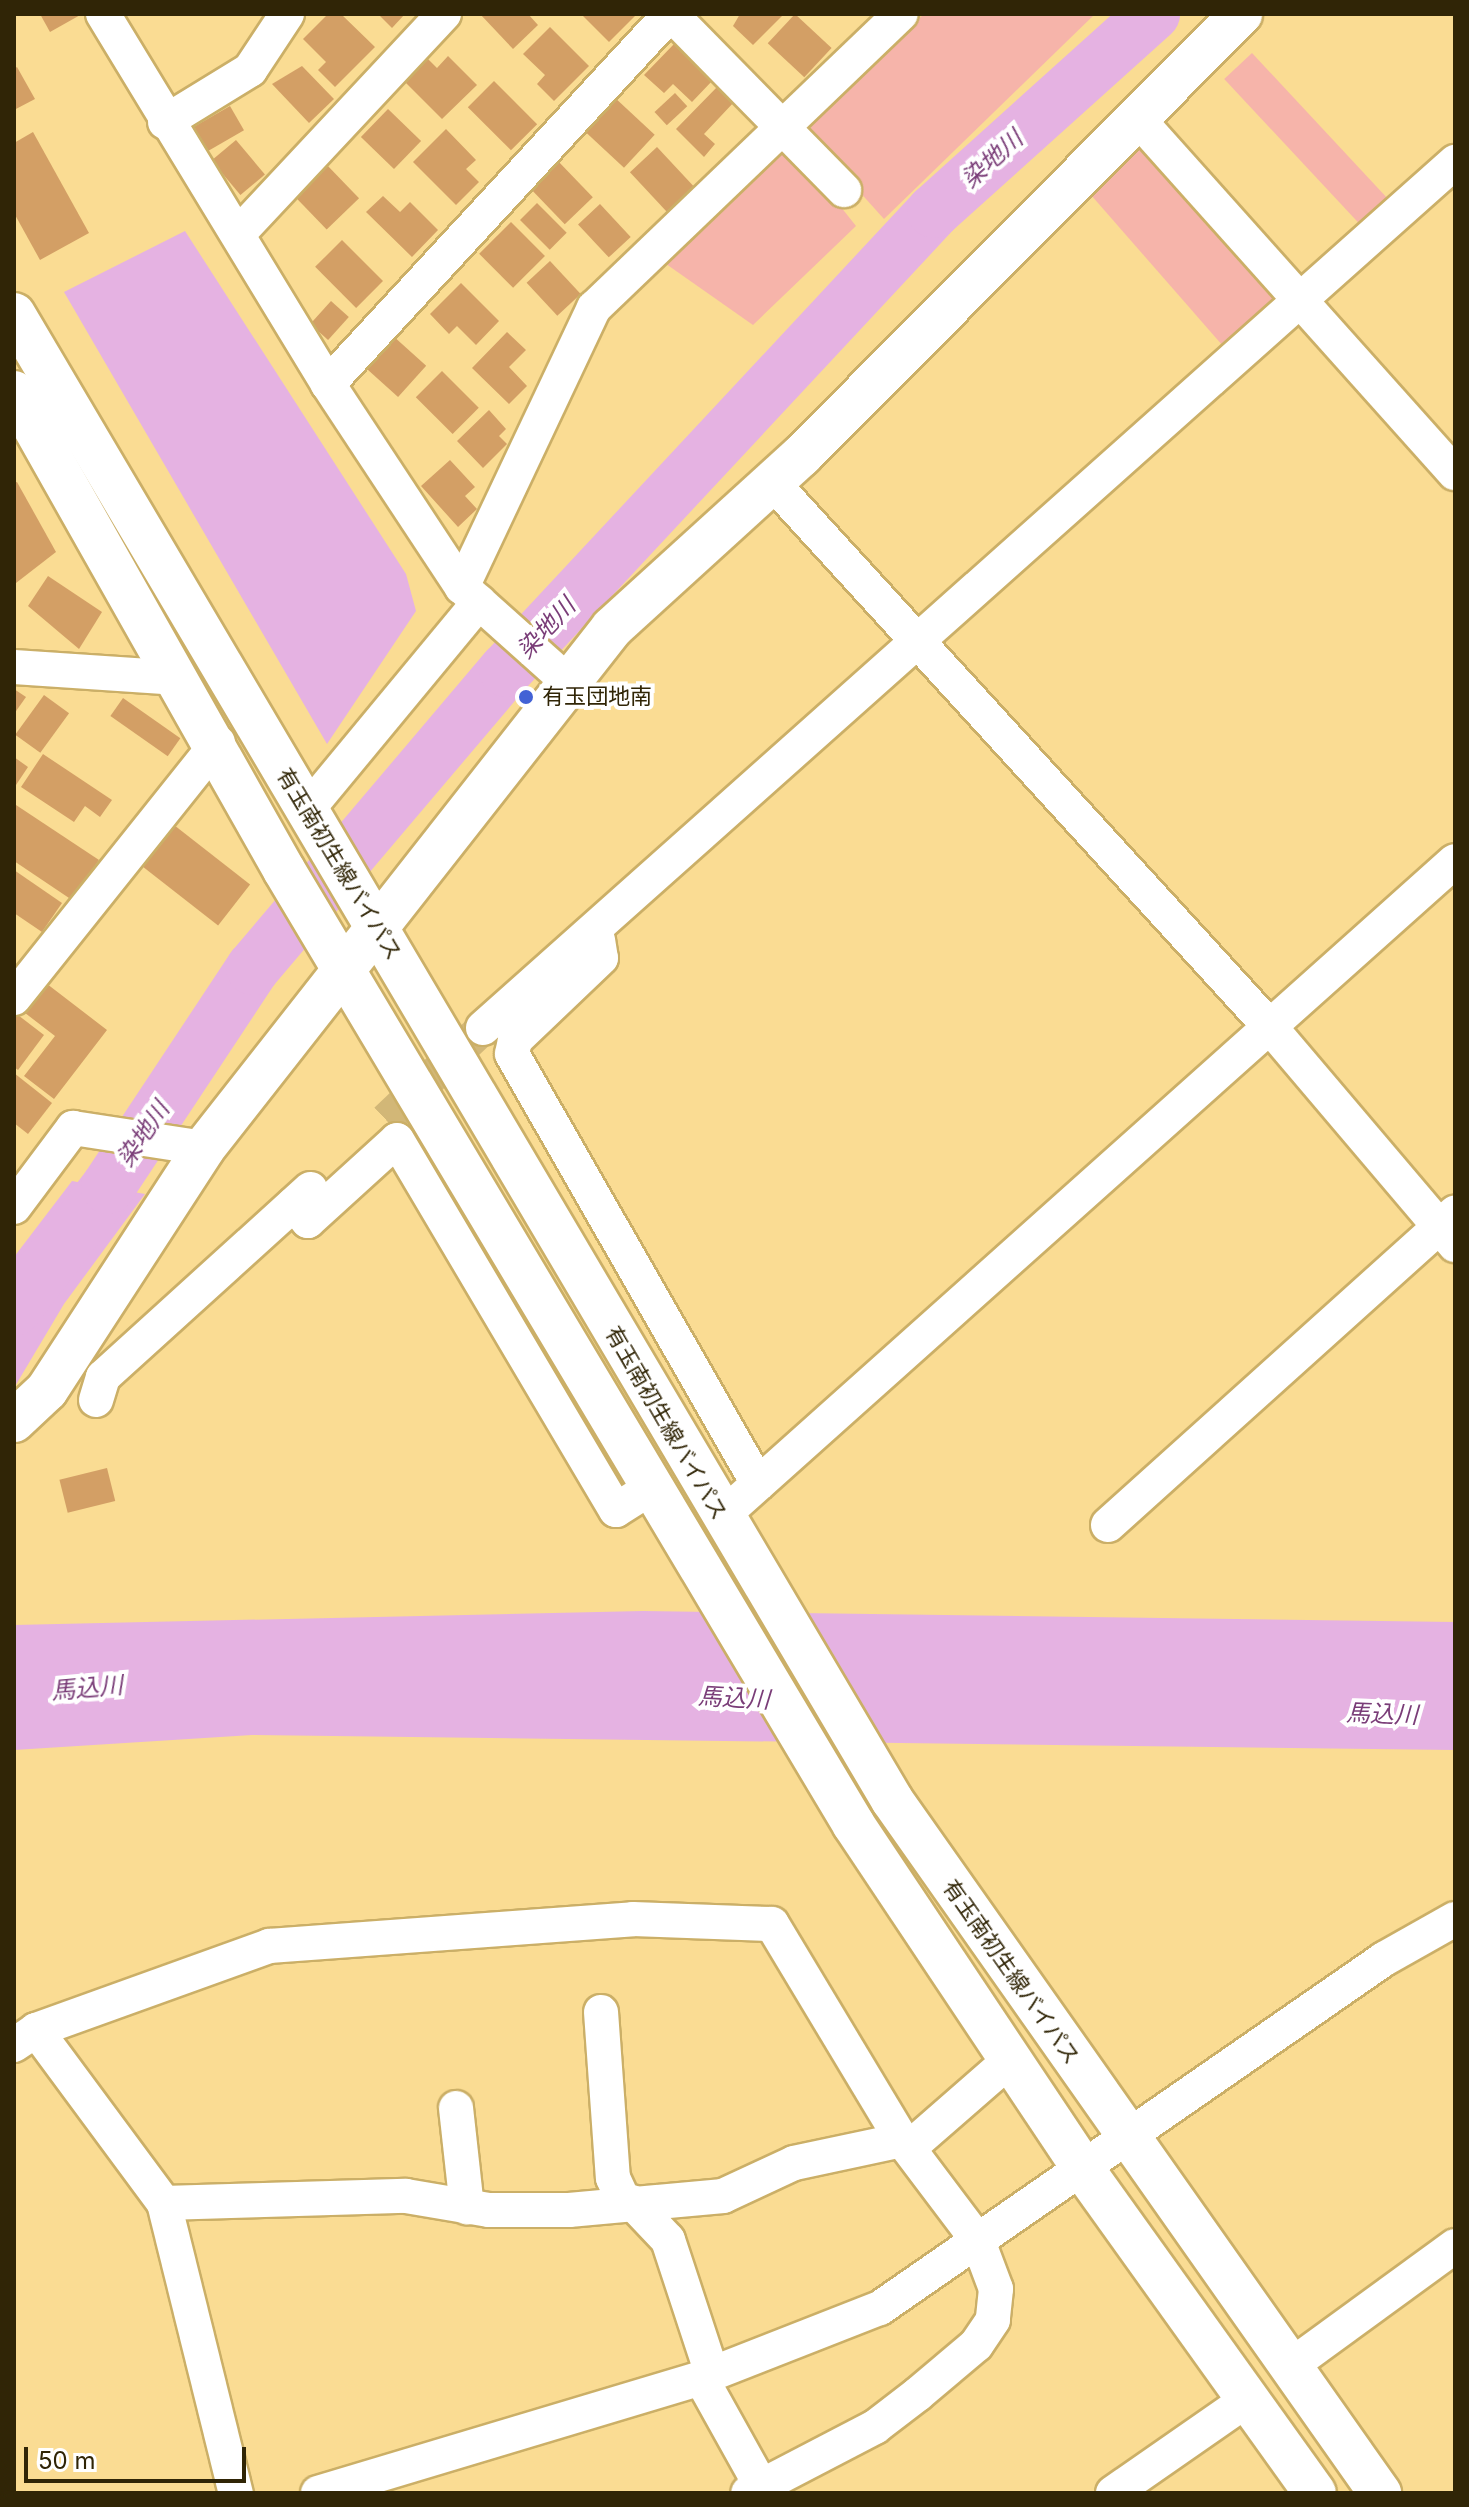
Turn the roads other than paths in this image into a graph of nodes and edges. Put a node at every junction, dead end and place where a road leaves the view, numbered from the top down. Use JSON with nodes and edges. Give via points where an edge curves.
{"nodes":[{"id":1,"x":103,"y":14,"type":"edge"},
{"id":2,"x":287,"y":14,"type":"edge"},
{"id":3,"x":444,"y":14,"type":"edge"},
{"id":4,"x":671,"y":14,"type":"edge"},
{"id":5,"x":901,"y":14,"type":"edge"},
{"id":6,"x":1241,"y":14,"type":"edge"},
{"id":7,"x":1138,"y":119,"type":"junction"},
{"id":8,"x":782,"y":121,"type":"junction"},
{"id":9,"x":165,"y":122,"type":"junction"},
{"id":10,"x":1455,"y":162,"type":"edge"},
{"id":11,"x":844,"y":190,"type":"dead end"},
{"id":12,"x":239,"y":233,"type":"junction"},
{"id":13,"x":1302,"y":300,"type":"junction"},
{"id":14,"x":14,"y":314,"type":"edge"},
{"id":15,"x":328,"y":384,"type":"junction"},
{"id":16,"x":14,"y":392,"type":"edge"},
{"id":17,"x":1455,"y":473,"type":"edge"},
{"id":18,"x":772,"y":482,"type":"junction"},
{"id":19,"x":470,"y":595,"type":"junction"},
{"id":20,"x":917,"y":641,"type":"junction"},
{"id":21,"x":14,"y":667,"type":"edge"},
{"id":22,"x":179,"y":678,"type":"junction"},
{"id":23,"x":563,"y":678,"type":"junction"},
{"id":24,"x":218,"y":742,"type":"junction"},
{"id":25,"x":312,"y":819,"type":"junction"},
{"id":26,"x":1455,"y":861,"type":"edge"},
{"id":27,"x":370,"y":918,"type":"junction"},
{"id":28,"x":597,"y":931,"type":"junction"},
{"id":29,"x":339,"y":960,"type":"junction"},
{"id":30,"x":14,"y":998,"type":"edge"},
{"id":31,"x":1270,"y":1027,"type":"junction"},
{"id":32,"x":483,"y":1028,"type":"tunnel mouth"},
{"id":33,"x":386,"y":1120,"type":"tunnel mouth"},
{"id":34,"x":204,"y":1148,"type":"junction"},
{"id":35,"x":294,"y":1204,"type":"junction"},
{"id":36,"x":14,"y":1207,"type":"edge"},
{"id":37,"x":1450,"y":1228,"type":"edge"},
{"id":38,"x":96,"y":1400,"type":"dead end"},
{"id":39,"x":14,"y":1421,"type":"edge"},
{"id":40,"x":758,"y":1484,"type":"junction"},
{"id":41,"x":651,"y":1488,"type":"junction"},
{"id":42,"x":721,"y":1517,"type":"junction"},
{"id":43,"x":1108,"y":1525,"type":"dead end"},
{"id":44,"x":1455,"y":1919,"type":"edge"},
{"id":45,"x":601,"y":2012,"type":"dead end"},
{"id":46,"x":25,"y":2037,"type":"edge"},
{"id":47,"x":1010,"y":2060,"type":"junction"},
{"id":48,"x":456,"y":2108,"type":"dead end"},
{"id":49,"x":1125,"y":2138,"type":"junction"},
{"id":50,"x":906,"y":2144,"type":"junction"},
{"id":51,"x":1083,"y":2169,"type":"junction"},
{"id":52,"x":628,"y":2202,"type":"junction"},
{"id":53,"x":164,"y":2203,"type":"junction"},
{"id":54,"x":467,"y":2207,"type":"junction"},
{"id":55,"x":978,"y":2241,"type":"junction"},
{"id":56,"x":1455,"y":2246,"type":"edge"},
{"id":57,"x":1289,"y":2367,"type":"junction"},
{"id":58,"x":706,"y":2376,"type":"junction"},
{"id":59,"x":1247,"y":2400,"type":"junction"},
{"id":60,"x":757,"y":2491,"type":"edge"},
{"id":61,"x":236,"y":2493,"type":"edge"},
{"id":62,"x":318,"y":2493,"type":"edge"},
{"id":63,"x":1113,"y":2493,"type":"edge"},
{"id":64,"x":1315,"y":2493,"type":"edge"},
{"id":65,"x":1380,"y":2493,"type":"edge"}],
"edges":[{"from":1,"to":9,"type":"street"},
{"from":2,"to":9,"type":"street","via":[[250,70]]},
{"from":3,"to":12,"type":"street"},
{"from":4,"to":8,"type":"street"},
{"from":4,"to":15,"type":"street"},
{"from":5,"to":8,"type":"street"},
{"from":6,"to":7,"type":"street"},
{"from":7,"to":13,"type":"street"},
{"from":7,"to":18,"type":"street"},
{"from":8,"to":11,"type":"street"},
{"from":8,"to":19,"type":"street","via":[[594,308]]},
{"from":9,"to":12,"type":"street"},
{"from":10,"to":13,"type":"street"},
{"from":12,"to":15,"type":"street"},
{"from":13,"to":17,"type":"street"},
{"from":13,"to":20,"type":"street"},
{"from":14,"to":25,"type":"street","name":"有玉南初生線バイパス"},
{"from":15,"to":19,"type":"street"},
{"from":16,"to":22,"type":"street","name":"有玉南初生線バイパス"},
{"from":18,"to":20,"type":"street"},
{"from":18,"to":23,"type":"street"},
{"from":19,"to":23,"type":"street"},
{"from":19,"to":25,"type":"street"},
{"from":20,"to":28,"type":"street"},
{"from":20,"to":31,"type":"street"},
{"from":21,"to":22,"type":"street"},
{"from":22,"to":24,"type":"street","name":"有玉南初生線バイパス"},
{"from":23,"to":27,"type":"street"},
{"from":24,"to":29,"type":"street","name":"有玉南初生線バイパス","via":[[284,870]]},
{"from":24,"to":30,"type":"street"},
{"from":25,"to":27,"type":"street","name":"有玉南初生線バイパス"},
{"from":26,"to":31,"type":"street"},
{"from":27,"to":29,"type":"street"},
{"from":27,"to":42,"type":"street","name":"有玉南初生線バイパス"},
{"from":28,"to":32,"type":"street"},
{"from":28,"to":40,"type":"street","via":[[601,958],[515,1040],[512,1054]]},
{"from":29,"to":34,"type":"street"},
{"from":29,"to":41,"type":"street","name":"有玉南初生線バイパス"},
{"from":31,"to":37,"type":"street"},
{"from":31,"to":40,"type":"street"},
{"from":33,"to":35,"type":"street"},
{"from":34,"to":36,"type":"street","via":[[73,1128]]},
{"from":34,"to":39,"type":"street","via":[[54,1380]]},
{"from":35,"to":38,"type":"street","via":[[103,1377]]},
{"from":35,"to":41,"type":"street","via":[[308,1221],[397,1140],[616,1510]]},
{"from":37,"to":43,"type":"street"},
{"from":40,"to":42,"type":"street"},
{"from":41,"to":47,"type":"street","name":"有玉南初生線バイパス","via":[[848,1813]]},
{"from":42,"to":49,"type":"street","name":"有玉南初生線バイパス","via":[[892,1800]]},
{"from":44,"to":49,"type":"street","via":[[1384,1959]]},
{"from":45,"to":52,"type":"street","via":[[613,2178]]},
{"from":46,"to":50,"type":"street","via":[[269,1946],[325,1937],[386,1940],[633,1919],[772,1924]]},
{"from":46,"to":53,"type":"street"},
{"from":47,"to":50,"type":"street"},
{"from":47,"to":51,"type":"street","name":"有玉南初生線バイパス"},
{"from":48,"to":54,"type":"street"},
{"from":49,"to":51,"type":"street"},
{"from":49,"to":57,"type":"street","name":"有玉南初生線バイパス"},
{"from":50,"to":52,"type":"street","via":[[794,2163],[723,2196]]},
{"from":50,"to":55,"type":"street"},
{"from":51,"to":55,"type":"street"},
{"from":51,"to":59,"type":"street","name":"有玉南初生線バイパス"},
{"from":52,"to":54,"type":"street","via":[[569,2210]]},
{"from":52,"to":58,"type":"street","via":[[668,2240]]},
{"from":53,"to":54,"type":"street","via":[[406,2196]]},
{"from":53,"to":61,"type":"street"},
{"from":55,"to":58,"type":"street","via":[[880,2308]]},
{"from":55,"to":60,"type":"street","via":[[996,2289],[993,2320],[976,2345],[875,2427]]},
{"from":56,"to":57,"type":"street"},
{"from":57,"to":65,"type":"street","name":"有玉南初生線バイパス"},
{"from":58,"to":60,"type":"street"},
{"from":58,"to":62,"type":"street"},
{"from":59,"to":63,"type":"street"},
{"from":59,"to":64,"type":"street","name":"有玉南初生線バイパス"}]}
